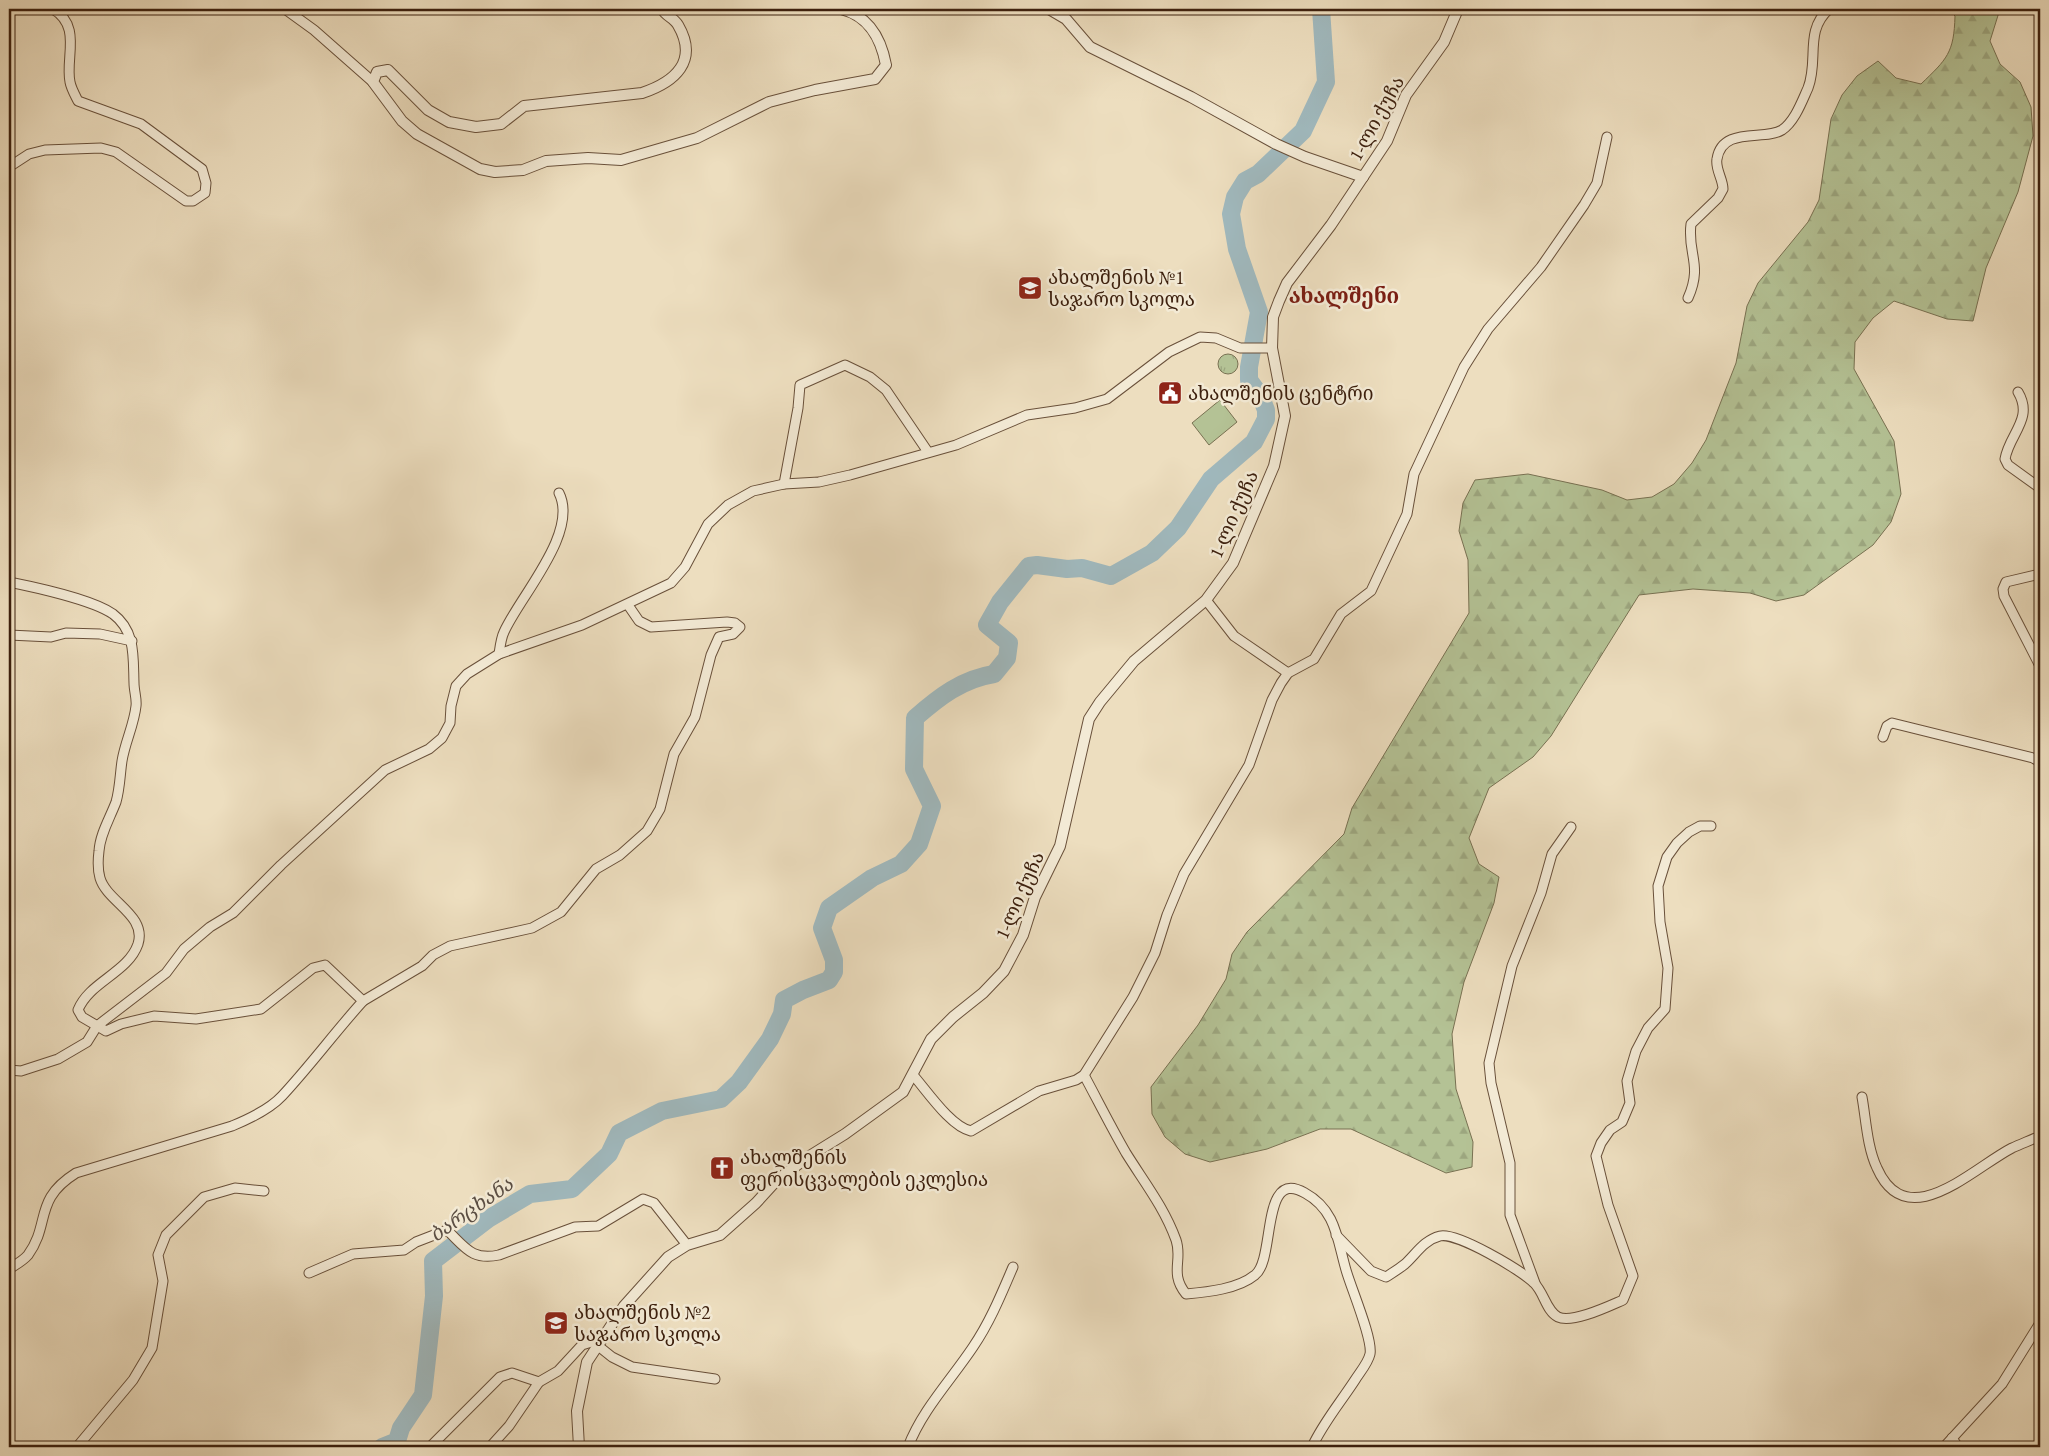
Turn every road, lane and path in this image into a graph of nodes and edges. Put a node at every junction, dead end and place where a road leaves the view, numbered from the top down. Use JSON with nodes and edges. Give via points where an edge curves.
{"nodes":[{"id":1,"x":53,"y":9,"type":"edge"},
{"id":2,"x":285,"y":9,"type":"edge"},
{"id":3,"x":662,"y":9,"type":"edge"},
{"id":4,"x":841,"y":9,"type":"edge"},
{"id":5,"x":1049,"y":9,"type":"edge"},
{"id":6,"x":1458,"y":9,"type":"edge"},
{"id":7,"x":1829,"y":9,"type":"edge"},
{"id":8,"x":373,"y":82,"type":"junction"},
{"id":9,"x":1607,"y":137,"type":"dead end"},
{"id":10,"x":9,"y":167,"type":"edge"},
{"id":11,"x":1364,"y":177,"type":"junction"},
{"id":12,"x":1688,"y":298,"type":"dead end"},
{"id":13,"x":1270,"y":348,"type":"junction"},
{"id":14,"x":2018,"y":392,"type":"dead end"},
{"id":15,"x":928,"y":452,"type":"junction"},
{"id":16,"x":784,"y":484,"type":"junction"},
{"id":17,"x":2040,"y":488,"type":"edge"},
{"id":18,"x":559,"y":493,"type":"dead end"},
{"id":19,"x":2040,"y":574,"type":"edge"},
{"id":20,"x":9,"y":582,"type":"edge"},
{"id":21,"x":1206,"y":600,"type":"junction"},
{"id":22,"x":628,"y":605,"type":"junction"},
{"id":23,"x":9,"y":635,"type":"edge"},
{"id":24,"x":132,"y":642,"type":"junction"},
{"id":25,"x":499,"y":654,"type":"junction"},
{"id":26,"x":2040,"y":666,"type":"edge"},
{"id":27,"x":1288,"y":673,"type":"junction"},
{"id":28,"x":1883,"y":737,"type":"dead end"},
{"id":29,"x":2040,"y":762,"type":"edge"},
{"id":30,"x":1711,"y":826,"type":"dead end"},
{"id":31,"x":1571,"y":827,"type":"dead end"},
{"id":32,"x":363,"y":1001,"type":"junction"},
{"id":33,"x":97,"y":1026,"type":"junction"},
{"id":34,"x":9,"y":1070,"type":"edge"},
{"id":35,"x":913,"y":1075,"type":"junction"},
{"id":36,"x":1084,"y":1075,"type":"junction"},
{"id":37,"x":1862,"y":1097,"type":"dead end"},
{"id":38,"x":2040,"y":1136,"type":"edge"},
{"id":39,"x":264,"y":1191,"type":"dead end"},
{"id":40,"x":1336,"y":1235,"type":"junction"},
{"id":41,"x":687,"y":1245,"type":"junction"},
{"id":42,"x":1013,"y":1267,"type":"dead end"},
{"id":43,"x":9,"y":1269,"type":"edge"},
{"id":44,"x":309,"y":1273,"type":"dead end"},
{"id":45,"x":1535,"y":1283,"type":"junction"},
{"id":46,"x":2040,"y":1323,"type":"edge"},
{"id":47,"x":599,"y":1342,"type":"junction"},
{"id":48,"x":714,"y":1379,"type":"dead end"},
{"id":49,"x":540,"y":1382,"type":"junction"},
{"id":50,"x":1953,"y":1443,"type":"edge"},
{"id":51,"x":77,"y":1447,"type":"edge"},
{"id":52,"x":430,"y":1447,"type":"edge"},
{"id":53,"x":490,"y":1447,"type":"edge"},
{"id":54,"x":579,"y":1447,"type":"edge"},
{"id":55,"x":908,"y":1447,"type":"edge"},
{"id":56,"x":1312,"y":1447,"type":"edge"},
{"id":57,"x":1944,"y":1447,"type":"edge"}],
"edges":[{"from":1,"to":10,"type":"street","via":[[69,29],[72,48],[70,82],[78,100],[141,124],[202,168],[205,193],[194,201],[186,201],[116,152],[101,148],[45,150],[29,154]]},
{"from":2,"to":8,"type":"street"},
{"from":3,"to":8,"type":"street","via":[[677,23],[688,46],[679,70],[660,88],[642,93],[524,106],[501,124],[476,127],[449,122],[428,110],[388,70],[377,72]]},
{"from":4,"to":8,"type":"street","via":[[867,21],[879,40],[886,65],[875,79],[769,102],[697,138],[622,160],[588,158],[546,161],[523,170],[495,172],[480,169],[417,134],[402,121]]},
{"from":5,"to":11,"type":"street","via":[[1066,19],[1090,47],[1276,144]]},
{"from":6,"to":11,"type":"street","name":"1-ლი ქუჩა","via":[[1444,42],[1406,95],[1387,141]]},
{"from":7,"to":12,"type":"street","via":[[1818,20],[1811,79],[1794,117],[1781,131],[1742,136],[1731,140],[1719,153],[1716,161],[1723,189],[1691,224],[1696,272]]},
{"from":9,"to":27,"type":"street","via":[[1597,183],[1584,205],[1541,267],[1488,329],[1464,367],[1414,474],[1407,514],[1370,591],[1341,614],[1314,659]]},
{"from":11,"to":13,"type":"street","name":"1-ლი ქუჩა","via":[[1287,283],[1273,317]]},
{"from":13,"to":15,"type":"street","via":[[1249,349],[1216,338],[1200,337],[1176,348],[1107,398],[1075,408],[1027,416],[956,445]]},
{"from":13,"to":21,"type":"street","name":"1-ლი ქუჩა","via":[[1285,416],[1274,466],[1233,563]]},
{"from":14,"to":17,"type":"street","via":[[2024,402],[2024,415],[2004,459]]},
{"from":15,"to":16,"type":"street","via":[[819,482]]},
{"from":15,"to":16,"type":"street","via":[[886,390],[870,377],[846,365],[800,385]]},
{"from":16,"to":22,"type":"street","via":[[753,491],[728,505],[708,524],[685,567],[671,583]]},
{"from":18,"to":25,"type":"street","via":[[563,502],[556,543],[504,633]]},
{"from":19,"to":26,"type":"street","via":[[2011,579],[2003,589]]},
{"from":20,"to":24,"type":"street","via":[[96,605],[114,615],[127,629]]},
{"from":21,"to":27,"type":"street","via":[[1234,636]]},
{"from":21,"to":35,"type":"street","name":"1-ლი ქუჩა","via":[[1134,660],[1089,719],[1060,846],[1035,897],[1023,935],[1004,971],[931,1039]]},
{"from":22,"to":25,"type":"street"},
{"from":22,"to":32,"type":"street","via":[[639,621],[651,627],[727,622],[740,627],[733,634],[720,636],[711,655],[695,717],[674,754],[660,809],[647,832],[620,855],[596,869],[561,912],[532,928],[450,946]]},
{"from":23,"to":24,"type":"street","via":[[100,634]]},
{"from":24,"to":33,"type":"street","via":[[136,704],[122,758],[116,802],[99,850],[100,878],[109,894],[126,909],[138,929],[138,941],[122,967],[100,983],[80,1004],[78,1010],[82,1017]]},
{"from":25,"to":33,"type":"street","via":[[467,674],[456,686],[450,723],[442,738],[429,749],[385,770],[280,865],[233,913],[184,949],[166,973]]},
{"from":27,"to":36,"type":"street","via":[[1272,700],[1249,765],[1184,874],[1155,953],[1134,996]]},
{"from":28,"to":29,"type":"street","via":[[1887,726],[1892,723]]},
{"from":30,"to":45,"type":"street","via":[[1700,826],[1689,832],[1667,857],[1658,886],[1668,968],[1665,1009],[1648,1028],[1636,1051],[1627,1081],[1630,1102],[1622,1122],[1610,1130],[1596,1156],[1608,1205],[1633,1276],[1623,1300],[1571,1319],[1554,1313]]},
{"from":31,"to":45,"type":"street","via":[[1552,854],[1541,893],[1512,966],[1489,1063],[1510,1163],[1510,1215]]},
{"from":32,"to":33,"type":"street","via":[[325,966],[312,968],[261,1009],[196,1019],[154,1016],[106,1031]]},
{"from":32,"to":43,"type":"street","via":[[281,1097],[253,1117],[76,1173],[61,1183],[53,1191],[35,1242],[26,1257]]},
{"from":33,"to":34,"type":"street","via":[[87,1042],[58,1059],[21,1071]]},
{"from":35,"to":36,"type":"street","via":[[952,1121],[971,1131],[1040,1091]]},
{"from":35,"to":41,"type":"street","name":"1-ლი ქუჩა","via":[[903,1092],[777,1180],[720,1235]]},
{"from":36,"to":40,"type":"street","via":[[1127,1154],[1164,1212],[1177,1242],[1176,1271],[1179,1285],[1186,1294],[1213,1291],[1256,1274],[1264,1264],[1270,1213],[1275,1199],[1283,1192],[1291,1189],[1304,1192],[1323,1207],[1334,1223]]},
{"from":37,"to":38,"type":"street","via":[[1876,1168],[1889,1188],[1907,1198],[1927,1196],[1956,1184],[2011,1148]]},
{"from":39,"to":51,"type":"street","via":[[235,1188],[204,1197],[166,1235],[158,1255],[163,1281],[152,1348],[133,1380]]},
{"from":40,"to":45,"type":"street","via":[[1371,1271],[1386,1276],[1404,1264],[1420,1247],[1441,1236],[1462,1239]]},
{"from":40,"to":56,"type":"street","via":[[1369,1339],[1370,1353],[1320,1429]]},
{"from":41,"to":44,"type":"street","via":[[654,1202],[643,1199],[598,1226],[575,1227],[488,1258],[472,1255],[447,1230],[404,1250],[353,1254]]},
{"from":41,"to":47,"type":"street","name":"1-ლი ქუჩა","via":[[668,1257],[624,1306]]},
{"from":42,"to":55,"type":"street","via":[[998,1304],[975,1345],[925,1413]]},
{"from":46,"to":50,"type":"street","via":[[2002,1384]]},
{"from":47,"to":48,"type":"street","via":[[618,1360],[632,1367]]},
{"from":47,"to":49,"type":"street","via":[[582,1345],[558,1371]]},
{"from":47,"to":54,"type":"street","name":"1-ლი ქუჩა","via":[[588,1359],[582,1380],[577,1411]]},
{"from":49,"to":52,"type":"street","via":[[512,1373],[500,1376]]},
{"from":49,"to":53,"type":"street"},
{"from":50,"to":57,"type":"street"}]}
